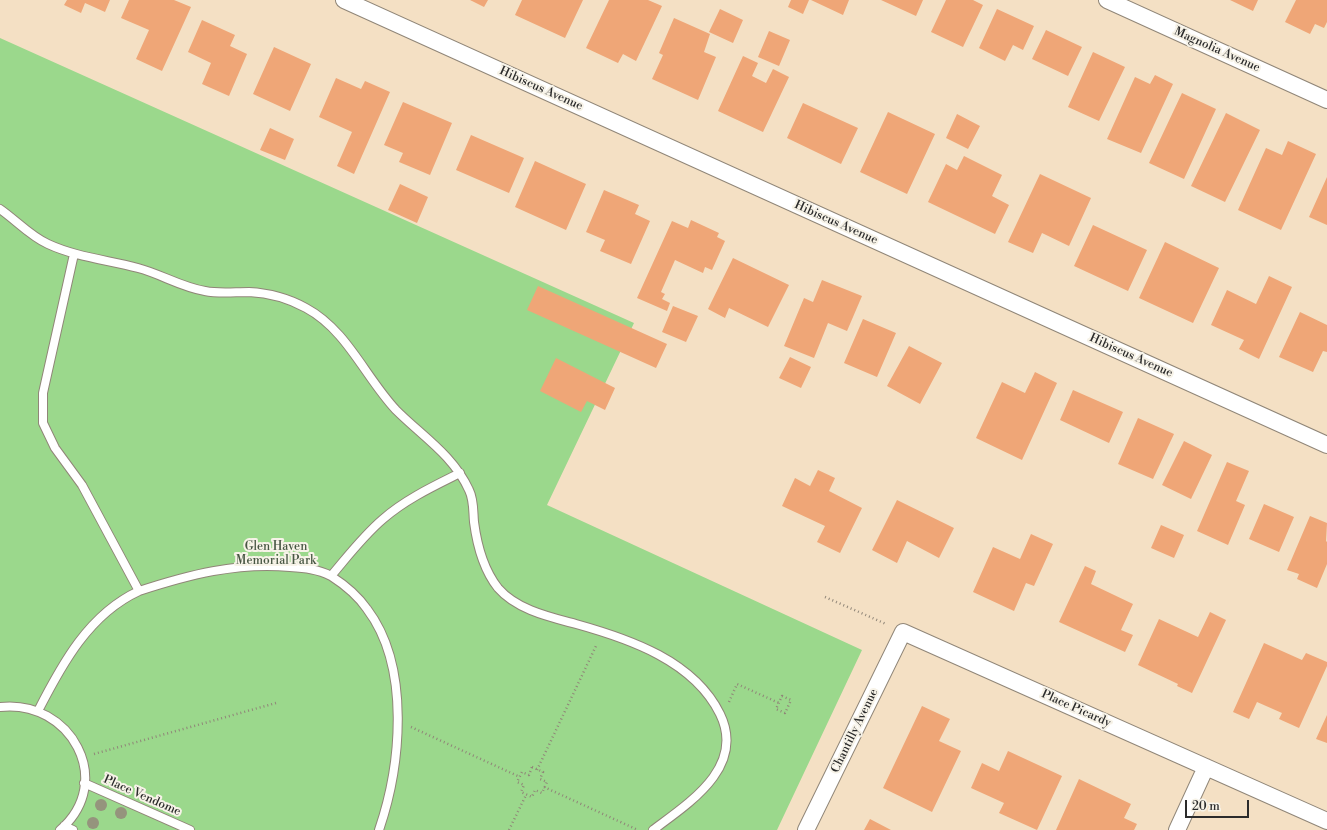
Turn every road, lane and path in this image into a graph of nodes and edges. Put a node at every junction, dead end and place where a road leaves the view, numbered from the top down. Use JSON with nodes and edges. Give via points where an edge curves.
{"nodes":[{"id":1,"x":344,"y":0,"type":"edge"},
{"id":2,"x":1107,"y":0,"type":"edge"},
{"id":3,"x":1327,"y":100,"type":"edge"},
{"id":4,"x":0,"y":208,"type":"edge"},
{"id":5,"x":74,"y":254,"type":"junction"},
{"id":6,"x":1327,"y":445,"type":"edge"},
{"id":7,"x":460,"y":473,"type":"junction"},
{"id":8,"x":331,"y":576,"type":"junction"},
{"id":9,"x":139,"y":591,"type":"junction"},
{"id":10,"x":825,"y":597,"type":"dead end"},
{"id":11,"x":602,"y":632,"type":"junction"},
{"id":12,"x":903,"y":632,"type":"junction"},
{"id":13,"x":276,"y":703,"type":"dead end"},
{"id":14,"x":779,"y":703,"type":"junction"},
{"id":15,"x":0,"y":707,"type":"edge"},
{"id":16,"x":38,"y":711,"type":"junction"},
{"id":17,"x":721,"y":717,"type":"junction"},
{"id":18,"x":397,"y":721,"type":"junction"},
{"id":19,"x":82,"y":758,"type":"junction"},
{"id":20,"x":1206,"y":767,"type":"junction"},
{"id":21,"x":537,"y":770,"type":"junction"},
{"id":22,"x":520,"y":777,"type":"junction"},
{"id":23,"x":84,"y":783,"type":"junction"},
{"id":24,"x":544,"y":788,"type":"junction"},
{"id":25,"x":526,"y":794,"type":"junction"},
{"id":26,"x":1327,"y":821,"type":"edge"},
{"id":27,"x":62,"y":828,"type":"edge"},
{"id":28,"x":73,"y":830,"type":"edge"},
{"id":29,"x":190,"y":830,"type":"edge"},
{"id":30,"x":379,"y":830,"type":"edge"},
{"id":31,"x":509,"y":830,"type":"edge"},
{"id":32,"x":638,"y":830,"type":"edge"},
{"id":33,"x":653,"y":830,"type":"edge"},
{"id":34,"x":806,"y":830,"type":"edge"},
{"id":35,"x":1177,"y":830,"type":"edge"}],
"edges":[{"from":1,"to":6,"type":"street","name":"Hibiscus Avenue"},
{"from":2,"to":3,"type":"street","name":"Magnolia Avenue"},
{"from":4,"to":5,"type":"lane","via":[[44,242]]},
{"from":5,"to":7,"type":"lane","via":[[139,268],[196,289],[210,292],[267,294],[306,308],[322,318],[339,335],[396,409],[443,452]]},
{"from":5,"to":9,"type":"lane","via":[[43,392],[43,423],[55,448],[82,485]]},
{"from":7,"to":8,"type":"lane","via":[[420,494],[384,518],[366,534]]},
{"from":7,"to":11,"type":"lane","via":[[472,495],[479,549],[498,587],[514,601],[540,614]]},
{"from":8,"to":9,"type":"lane","via":[[306,568],[270,565],[239,567],[188,576]]},
{"from":8,"to":18,"type":"lane","via":[[360,600],[378,626],[392,667]]},
{"from":9,"to":16,"type":"lane","via":[[112,607],[86,633],[65,661]]},
{"from":10,"to":12,"type":"path"},
{"from":11,"to":17,"type":"lane","via":[[647,650],[683,670],[704,688]]},
{"from":11,"to":21,"type":"path"},
{"from":12,"to":20,"type":"street","name":"Place Picardy"},
{"from":12,"to":34,"type":"street","name":"Chantilly Avenue"},
{"from":13,"to":19,"type":"path"},
{"from":14,"to":14,"type":"path","via":[[782,696],[791,700],[785,713],[776,709]]},
{"from":14,"to":17,"type":"path","via":[[737,684]]},
{"from":15,"to":16,"type":"lane","name":"Place Vendome","via":[[21,706]]},
{"from":16,"to":19,"type":"lane","name":"Place Vendome","via":[[53,718],[62,726],[76,744]]},
{"from":17,"to":33,"type":"lane","via":[[727,742],[723,759],[715,774],[690,802]]},
{"from":18,"to":22,"type":"path"},
{"from":18,"to":30,"type":"lane","via":[[394,770]]},
{"from":19,"to":23,"type":"lane","name":"Place Vendome"},
{"from":20,"to":26,"type":"street","name":"Place Picardy"},
{"from":20,"to":35,"type":"street"},
{"from":21,"to":22,"type":"path","via":[[532,767],[529,775],[522,772]]},
{"from":21,"to":24,"type":"path","via":[[543,772],[540,779],[547,782]]},
{"from":22,"to":25,"type":"path","via":[[517,782],[524,785],[521,792]]},
{"from":23,"to":27,"type":"lane","name":"Place Vendome","via":[[81,800]]},
{"from":23,"to":29,"type":"lane","name":"Place Vendome"},
{"from":24,"to":25,"type":"path","via":[[542,793],[535,790],[532,797]]},
{"from":24,"to":32,"type":"path"},
{"from":25,"to":31,"type":"path"},
{"from":27,"to":28,"type":"lane","name":"Place Vendome"}]}
